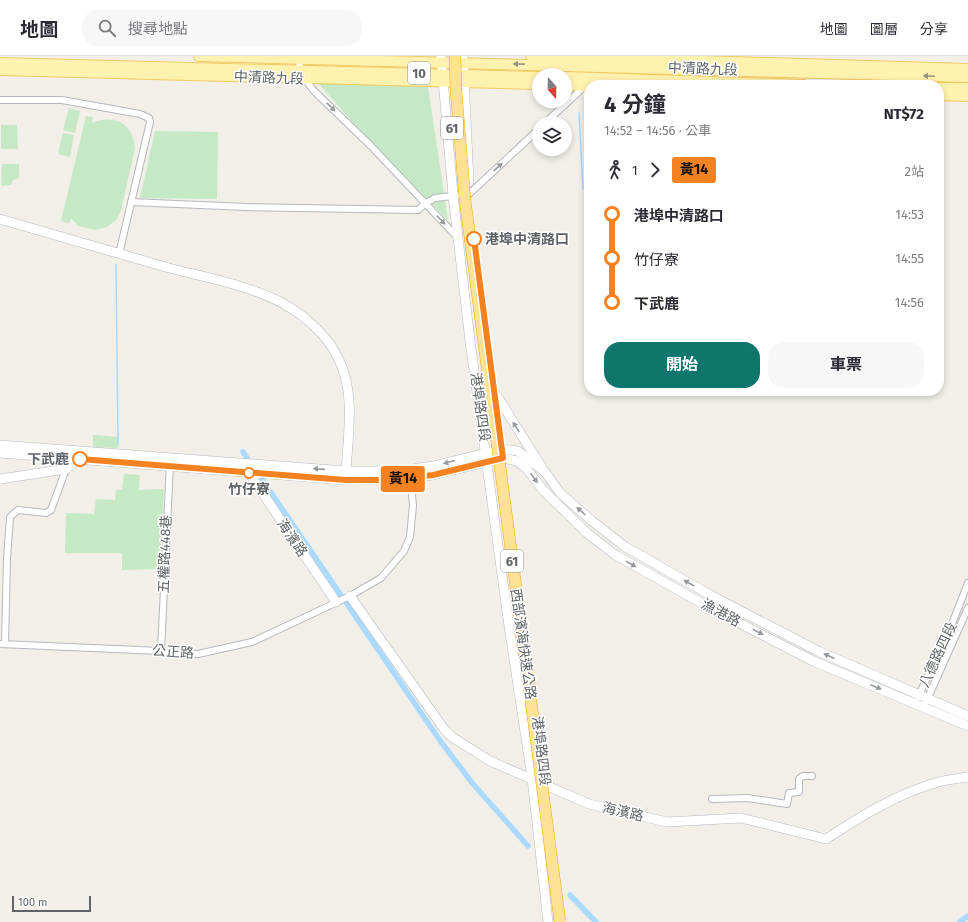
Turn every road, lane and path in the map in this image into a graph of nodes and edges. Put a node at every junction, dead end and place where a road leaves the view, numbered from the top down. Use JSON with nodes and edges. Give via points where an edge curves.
{"nodes":[{"id":1,"x":199,"y":56,"type":"edge"},
{"id":2,"x":531,"y":56,"type":"edge"},
{"id":3,"x":300,"y":57,"type":"edge"},
{"id":4,"x":444,"y":58,"type":"edge"},
{"id":5,"x":460,"y":58,"type":"edge"},
{"id":6,"x":632,"y":58,"type":"edge"},
{"id":7,"x":584,"y":60,"type":"edge"},
{"id":8,"x":0,"y":63,"type":"edge"},
{"id":9,"x":968,"y":69,"type":"edge"},
{"id":10,"x":0,"y":70,"type":"edge"},
{"id":11,"x":302,"y":75,"type":"junction"},
{"id":12,"x":532,"y":76,"type":"edge"},
{"id":13,"x":968,"y":77,"type":"edge"},
{"id":14,"x":443,"y":78,"type":"junction"},
{"id":15,"x":463,"y":78,"type":"junction"},
{"id":16,"x":572,"y":79,"type":"edge"},
{"id":17,"x":587,"y":80,"type":"edge"},
{"id":18,"x":584,"y":82,"type":"edge"},
{"id":19,"x":532,"y":83,"type":"edge"},
{"id":20,"x":584,"y":83,"type":"edge"},
{"id":21,"x":572,"y":84,"type":"edge"},
{"id":22,"x":584,"y":87,"type":"edge"},
{"id":23,"x":944,"y":88,"type":"edge"},
{"id":24,"x":968,"y":88,"type":"edge"},
{"id":25,"x":944,"y":95,"type":"edge"},
{"id":26,"x":968,"y":96,"type":"edge"},
{"id":27,"x":0,"y":100,"type":"edge"},
{"id":28,"x":553,"y":116,"type":"edge"},
{"id":29,"x":532,"y":136,"type":"edge"},
{"id":30,"x":469,"y":194,"type":"junction"},
{"id":31,"x":453,"y":195,"type":"junction"},
{"id":32,"x":131,"y":202,"type":"junction"},
{"id":33,"x":426,"y":203,"type":"junction"},
{"id":34,"x":0,"y":219,"type":"edge"},
{"id":35,"x":458,"y":238,"type":"junction"},
{"id":36,"x":119,"y":254,"type":"junction"},
{"id":37,"x":495,"y":393,"type":"junction"},
{"id":38,"x":0,"y":445,"type":"edge"},
{"id":39,"x":486,"y":452,"type":"junction"},
{"id":40,"x":0,"y":453,"type":"edge"},
{"id":41,"x":503,"y":453,"type":"junction"},
{"id":42,"x":80,"y":455,"type":"junction"},
{"id":43,"x":170,"y":462,"type":"junction"},
{"id":44,"x":488,"y":462,"type":"junction"},
{"id":45,"x":66,"y":469,"type":"junction"},
{"id":46,"x":545,"y":472,"type":"junction"},
{"id":47,"x":249,"y":473,"type":"junction"},
{"id":48,"x":410,"y":474,"type":"junction"},
{"id":49,"x":346,"y":475,"type":"junction"},
{"id":50,"x":0,"y":479,"type":"edge"},
{"id":51,"x":968,"y":583,"type":"edge"},
{"id":52,"x":350,"y":596,"type":"junction"},
{"id":53,"x":336,"y":602,"type":"junction"},
{"id":54,"x":968,"y":608,"type":"edge"},
{"id":55,"x":2,"y":644,"type":"edge"},
{"id":56,"x":161,"y":651,"type":"junction"},
{"id":57,"x":921,"y":701,"type":"junction"},
{"id":58,"x":968,"y":716,"type":"edge"},
{"id":59,"x":968,"y":726,"type":"edge"},
{"id":60,"x":812,"y":776,"type":"dead end"},
{"id":61,"x":968,"y":777,"type":"edge"},
{"id":62,"x":532,"y":778,"type":"junction"},
{"id":63,"x":546,"y":786,"type":"junction"},
{"id":64,"x":712,"y":799,"type":"dead end"},
{"id":65,"x":548,"y":922,"type":"edge"},
{"id":66,"x":552,"y":922,"type":"edge"},
{"id":67,"x":560,"y":922,"type":"edge"},
{"id":68,"x":564,"y":922,"type":"edge"}],
"edges":[{"from":1,"to":3,"type":"main road","name":"中清路九段","number":"10"},
{"from":2,"to":7,"type":"main road","name":"中清路九段"},
{"from":3,"to":4,"type":"main road","name":"中清路九段","number":"10"},
{"from":3,"to":11,"type":"street"},
{"from":4,"to":5,"type":"main road","name":"中清路九段","number":"10"},
{"from":4,"to":14,"type":"street","name":"港埠路四段"},
{"from":4,"to":66,"type":"highway","name":"西部濱海快速公路","number":"61","via":[[458,201]]},
{"from":7,"to":5,"type":"main road","name":"中清路九段","number":"10","one_way":true},
{"from":5,"to":15,"type":"street","name":"港埠路四段"},
{"from":5,"to":67,"type":"highway","name":"西部濱海快速公路","number":"61","bridge":true,"via":[[456,90],[465,200]]},
{"from":6,"to":7,"type":"main road","name":"中清路九段"},
{"from":6,"to":9,"type":"main road","name":"中清路九段"},
{"from":13,"to":7,"type":"main road","name":"中清路九段","number":"10","one_way":true},
{"from":7,"to":17,"type":"street"},
{"from":8,"to":11,"type":"main road","name":"中清路九段","number":"10"},
{"from":10,"to":11,"type":"main road","name":"中清路九段"},
{"from":11,"to":14,"type":"main road","name":"中清路九段","number":"10"},
{"from":11,"to":33,"type":"street","one_way":true,"via":[[314,91]]},
{"from":12,"to":15,"type":"main road","name":"中清路九段","number":"10"},
{"from":14,"to":15,"type":"main road","name":"中清路九段","number":"10"},
{"from":14,"to":31,"type":"street","name":"港埠路四段"},
{"from":15,"to":19,"type":"main road","name":"中清路九段"},
{"from":15,"to":30,"type":"street","name":"港埠路四段"},
{"from":16,"to":18,"type":"main road","name":"中清路九段"},
{"from":20,"to":21,"type":"main road","name":"中清路九段"},
{"from":22,"to":28,"type":"street"},
{"from":23,"to":24,"type":"main road"},
{"from":25,"to":26,"type":"main road"},
{"from":27,"to":32,"type":"street","via":[[62,100],[140,114],[149,118]]},
{"from":30,"to":29,"type":"street","one_way":true},
{"from":30,"to":31,"type":"street"},
{"from":30,"to":37,"type":"street","name":"港埠路四段","via":[[481,307]]},
{"from":31,"to":33,"type":"street","via":[[435,198]]},
{"from":31,"to":35,"type":"street","name":"港埠路四段"},
{"from":32,"to":33,"type":"street","via":[[410,211],[418,210]]},
{"from":32,"to":36,"type":"street"},
{"from":33,"to":35,"type":"street","one_way":true},
{"from":34,"to":36,"type":"street"},
{"from":35,"to":39,"type":"street","name":"港埠路四段"},
{"from":36,"to":49,"type":"street","via":[[260,293],[285,305],[316,328],[333,350],[347,382],[349,408]]},
{"from":37,"to":41,"type":"street","name":"港埠路四段"},
{"from":46,"to":37,"type":"street","one_way":true},
{"from":38,"to":42,"type":"street"},
{"from":39,"to":41,"type":"street"},
{"from":39,"to":44,"type":"street","name":"港埠路四段"},
{"from":39,"to":48,"type":"street","one_way":true},
{"from":40,"to":42,"type":"street"},
{"from":41,"to":44,"type":"street"},
{"from":41,"to":46,"type":"street","name":"漁港路","via":[[518,452]]},
{"from":41,"to":57,"type":"street","name":"漁港路","one_way":true,"via":[[527,469],[543,490],[587,533],[614,554],[712,609],[813,660]]},
{"from":41,"to":63,"type":"street","name":"港埠路四段"},
{"from":42,"to":43,"type":"street"},
{"from":42,"to":45,"type":"street"},
{"from":43,"to":47,"type":"street"},
{"from":49,"to":43,"type":"street","one_way":true},
{"from":43,"to":56,"type":"street","name":"五權路448巷"},
{"from":44,"to":48,"type":"street","via":[[433,475]]},
{"from":44,"to":62,"type":"street","name":"港埠路四段"},
{"from":45,"to":50,"type":"street"},
{"from":45,"to":55,"type":"street","via":[[51,510],[46,513],[18,510],[10,517]]},
{"from":57,"to":46,"type":"street","name":"漁港路","one_way":true,"via":[[712,596],[624,546],[560,493]]},
{"from":47,"to":49,"type":"street"},
{"from":47,"to":53,"type":"street","name":"海濱路"},
{"from":48,"to":49,"type":"street","via":[[387,480]]},
{"from":48,"to":52,"type":"street","via":[[413,522],[404,551],[381,578]]},
{"from":51,"to":57,"type":"street","name":"八德路四段"},
{"from":52,"to":53,"type":"street","name":"公正路"},
{"from":52,"to":62,"type":"street","name":"海濱路","via":[[444,729],[490,761]]},
{"from":53,"to":56,"type":"street","name":"公正路","via":[[252,642],[198,654]]},
{"from":54,"to":57,"type":"street","name":"八德路四段"},
{"from":55,"to":56,"type":"street","name":"公正路"},
{"from":57,"to":58,"type":"street","name":"漁港路"},
{"from":57,"to":59,"type":"street","name":"漁港路"},
{"from":60,"to":64,"type":"street","via":[[803,776],[799,779],[799,792],[789,793],[787,804],[748,798]]},
{"from":61,"to":63,"type":"street","name":"海濱路","via":[[934,783],[904,794],[858,818],[826,839],[741,818],[667,822],[589,804]]},
{"from":62,"to":63,"type":"street","name":"海濱路"},
{"from":62,"to":65,"type":"street","name":"港埠路四段"},
{"from":63,"to":68,"type":"street","name":"港埠路四段"}]}
